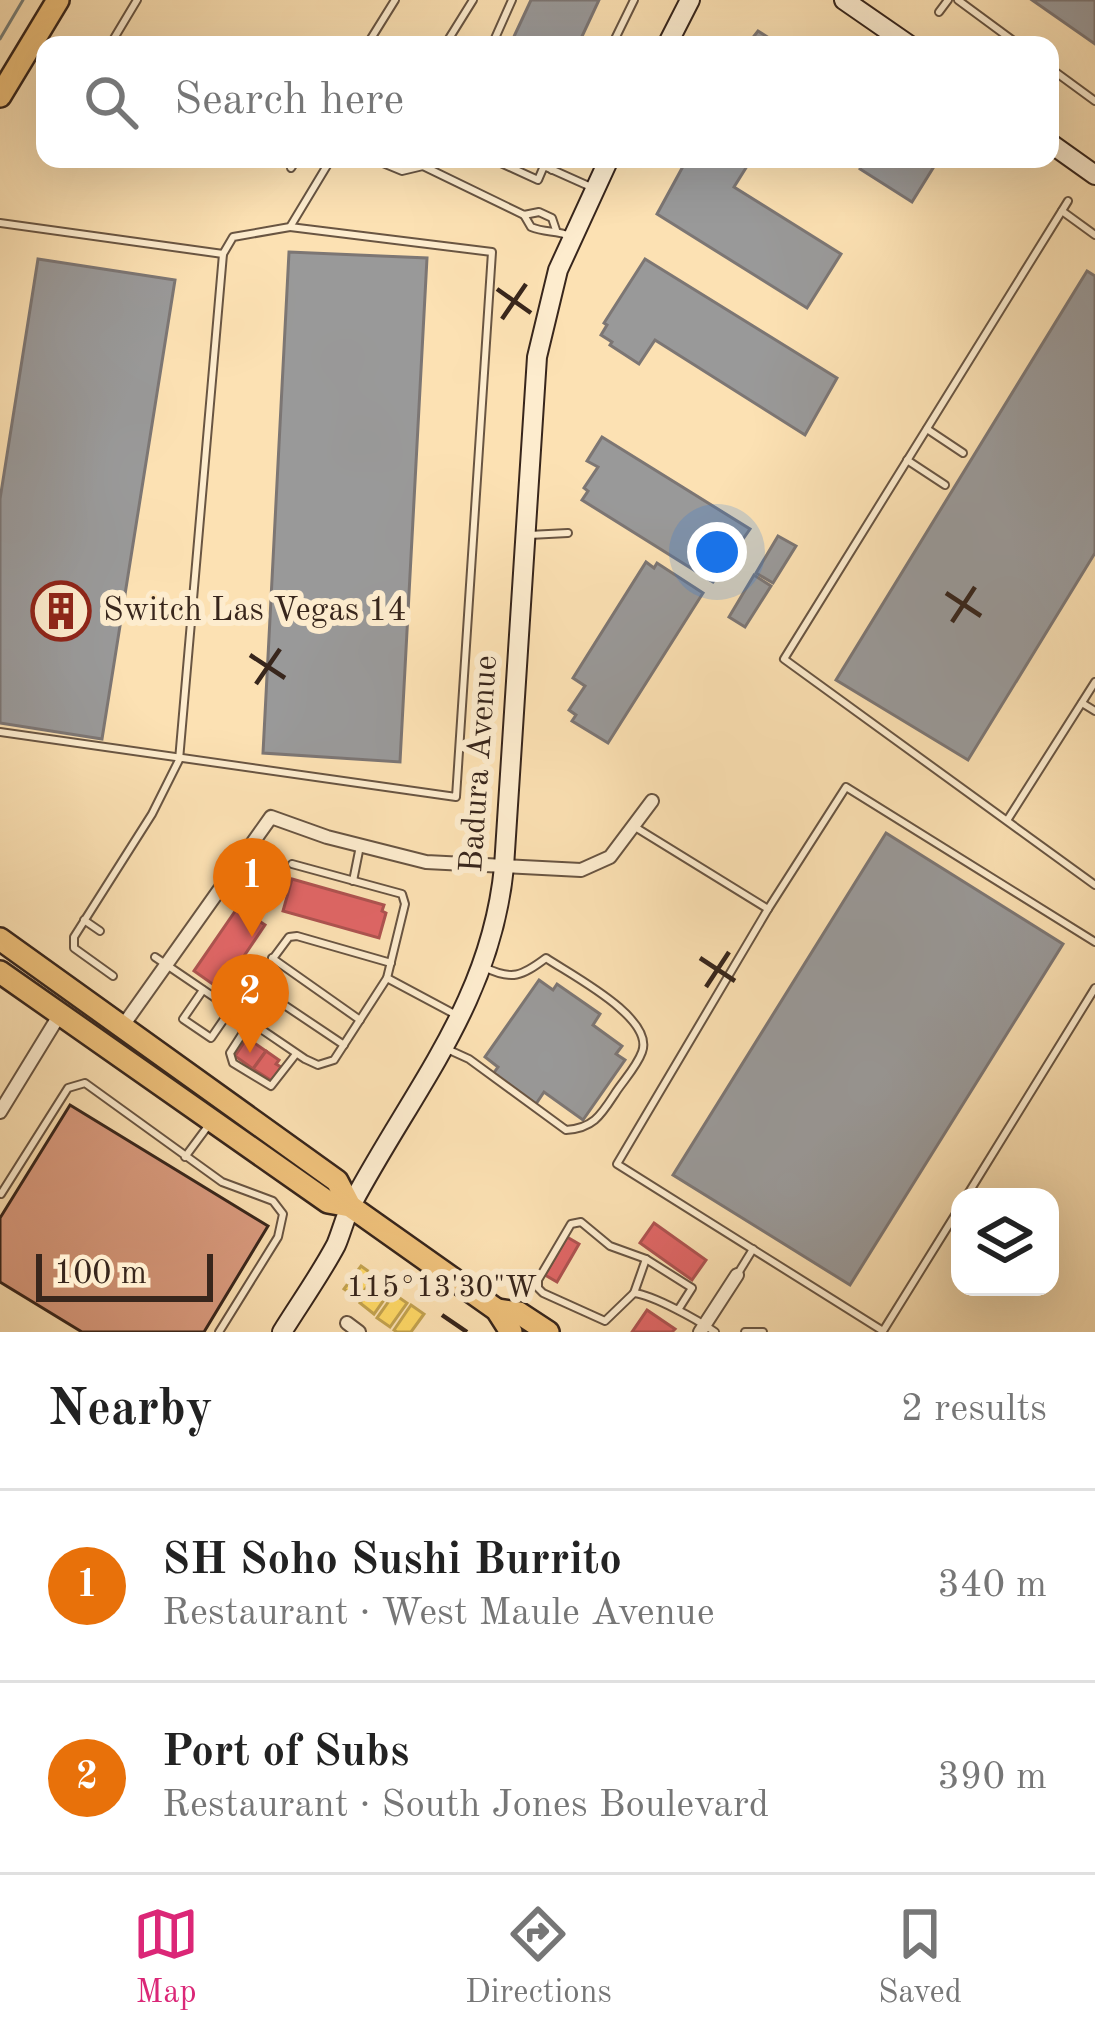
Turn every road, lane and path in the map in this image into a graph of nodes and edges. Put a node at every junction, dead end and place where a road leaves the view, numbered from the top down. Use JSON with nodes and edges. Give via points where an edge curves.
{"nodes":[{"id":1,"x":58,"y":0,"type":"edge"},
{"id":2,"x":137,"y":0,"type":"edge"},
{"id":3,"x":395,"y":0,"type":"edge"},
{"id":4,"x":473,"y":0,"type":"edge"},
{"id":5,"x":512,"y":0,"type":"edge"},
{"id":6,"x":634,"y":0,"type":"edge"},
{"id":7,"x":690,"y":0,"type":"edge"},
{"id":8,"x":844,"y":0,"type":"edge"},
{"id":9,"x":948,"y":0,"type":"edge"},
{"id":10,"x":958,"y":0,"type":"edge"},
{"id":11,"x":940,"y":12,"type":"dead end"},
{"id":12,"x":36,"y":36,"type":"edge"},
{"id":13,"x":36,"y":36,"type":"edge"},
{"id":14,"x":115,"y":36,"type":"edge"},
{"id":15,"x":373,"y":36,"type":"edge"},
{"id":16,"x":451,"y":36,"type":"edge"},
{"id":17,"x":496,"y":36,"type":"edge"},
{"id":18,"x":616,"y":36,"type":"edge"},
{"id":19,"x":672,"y":36,"type":"edge"},
{"id":20,"x":896,"y":36,"type":"edge"},
{"id":21,"x":1007,"y":36,"type":"edge"},
{"id":22,"x":1059,"y":75,"type":"edge"},
{"id":23,"x":0,"y":96,"type":"edge"},
{"id":24,"x":1095,"y":101,"type":"edge"},
{"id":25,"x":1059,"y":149,"type":"edge"},
{"id":26,"x":326,"y":168,"type":"edge"},
{"id":27,"x":433,"y":168,"type":"edge"},
{"id":28,"x":512,"y":168,"type":"edge"},
{"id":29,"x":543,"y":168,"type":"edge"},
{"id":30,"x":548,"y":168,"type":"edge"},
{"id":31,"x":604,"y":168,"type":"edge"},
{"id":32,"x":552,"y":170,"type":"joint"},
{"id":33,"x":1095,"y":175,"type":"edge"},
{"id":34,"x":594,"y":188,"type":"junction"},
{"id":35,"x":1069,"y":200,"type":"dead end"},
{"id":36,"x":1062,"y":211,"type":"junction"},
{"id":37,"x":524,"y":214,"type":"junction"},
{"id":38,"x":0,"y":223,"type":"edge"},
{"id":39,"x":290,"y":227,"type":"junction"},
{"id":40,"x":564,"y":234,"type":"junction"},
{"id":41,"x":1095,"y":235,"type":"edge"},
{"id":42,"x":223,"y":254,"type":"junction"},
{"id":43,"x":927,"y":429,"type":"junction"},
{"id":44,"x":963,"y":453,"type":"dead end"},
{"id":45,"x":908,"y":460,"type":"junction"},
{"id":46,"x":945,"y":485,"type":"dead end"},
{"id":47,"x":568,"y":533,"type":"dead end"},
{"id":48,"x":525,"y":536,"type":"junction"},
{"id":49,"x":1095,"y":682,"type":"edge"},
{"id":50,"x":1082,"y":703,"type":"junction"},
{"id":51,"x":1095,"y":711,"type":"edge"},
{"id":52,"x":0,"y":732,"type":"edge"},
{"id":53,"x":179,"y":760,"type":"junction"},
{"id":54,"x":652,"y":801,"type":"dead end"},
{"id":55,"x":1008,"y":819,"type":"junction"},
{"id":56,"x":634,"y":827,"type":"junction"},
{"id":57,"x":360,"y":846,"type":"junction"},
{"id":58,"x":292,"y":864,"type":"dead end"},
{"id":59,"x":504,"y":867,"type":"junction"},
{"id":60,"x":353,"y":881,"type":"junction"},
{"id":61,"x":1095,"y":885,"type":"edge"},
{"id":62,"x":95,"y":903,"type":"junction"},
{"id":63,"x":104,"y":908,"type":"dead end"},
{"id":64,"x":768,"y":909,"type":"junction"},
{"id":65,"x":84,"y":920,"type":"junction"},
{"id":66,"x":100,"y":931,"type":"dead end"},
{"id":67,"x":0,"y":939,"type":"edge"},
{"id":68,"x":1095,"y":942,"type":"edge"},
{"id":69,"x":272,"y":958,"type":"junction"},
{"id":70,"x":160,"y":961,"type":"junction"},
{"id":71,"x":392,"y":963,"type":"junction"},
{"id":72,"x":483,"y":967,"type":"junction"},
{"id":73,"x":0,"y":972,"type":"edge"},
{"id":74,"x":113,"y":976,"type":"dead end"},
{"id":75,"x":387,"y":978,"type":"junction"},
{"id":76,"x":253,"y":984,"type":"junction"},
{"id":77,"x":1095,"y":988,"type":"edge"},
{"id":78,"x":203,"y":990,"type":"junction"},
{"id":79,"x":232,"y":1010,"type":"junction"},
{"id":80,"x":60,"y":1014,"type":"junction"},
{"id":81,"x":460,"y":1017,"type":"junction"},
{"id":82,"x":361,"y":1020,"type":"junction"},
{"id":83,"x":250,"y":1022,"type":"junction"},
{"id":84,"x":121,"y":1028,"type":"junction"},
{"id":85,"x":344,"y":1046,"type":"junction"},
{"id":86,"x":444,"y":1047,"type":"junction"},
{"id":87,"x":297,"y":1053,"type":"junction"},
{"id":88,"x":0,"y":1112,"type":"edge"},
{"id":89,"x":210,"y":1123,"type":"junction"},
{"id":90,"x":185,"y":1157,"type":"junction"},
{"id":91,"x":972,"y":1188,"type":"edge"},
{"id":92,"x":0,"y":1194,"type":"edge"},
{"id":93,"x":350,"y":1206,"type":"junction"},
{"id":94,"x":951,"y":1222,"type":"edge"},
{"id":95,"x":753,"y":1250,"type":"junction"},
{"id":96,"x":646,"y":1259,"type":"junction"},
{"id":97,"x":736,"y":1275,"type":"joint"},
{"id":98,"x":634,"y":1293,"type":"junction"},
{"id":99,"x":496,"y":1310,"type":"junction"},
{"id":100,"x":678,"y":1310,"type":"junction"},
{"id":101,"x":706,"y":1329,"type":"edge"},
{"id":102,"x":219,"y":1332,"type":"edge"},
{"id":103,"x":282,"y":1332,"type":"edge"},
{"id":104,"x":511,"y":1332,"type":"edge"},
{"id":105,"x":548,"y":1332,"type":"edge"},
{"id":106,"x":745,"y":1332,"type":"edge"},
{"id":107,"x":763,"y":1332,"type":"edge"}],
"edges":[{"from":1,"to":13,"type":"main road"},
{"from":2,"to":14,"type":"lane"},
{"from":3,"to":15,"type":"lane"},
{"from":4,"to":16,"type":"lane"},
{"from":5,"to":17,"type":"lane"},
{"from":6,"to":18,"type":"lane"},
{"from":7,"to":19,"type":"main road"},
{"from":8,"to":20,"type":"main road"},
{"from":9,"to":11,"type":"lane"},
{"from":10,"to":21,"type":"lane"},
{"from":12,"to":23,"type":"main road"},
{"from":22,"to":24,"type":"lane"},
{"from":25,"to":33,"type":"main road"},
{"from":26,"to":39,"type":"lane"},
{"from":27,"to":37,"type":"lane"},
{"from":28,"to":29,"type":"lane","via":[[538,180]]},
{"from":30,"to":32,"type":"lane"},
{"from":31,"to":34,"type":"main road","name":"Badura Avenue"},
{"from":32,"to":34,"type":"lane"},
{"from":34,"to":40,"type":"main road","name":"Badura Avenue"},
{"from":35,"to":36,"type":"lane"},
{"from":36,"to":41,"type":"lane"},
{"from":36,"to":43,"type":"lane"},
{"from":37,"to":40,"type":"lane","via":[[531,227]]},
{"from":37,"to":40,"type":"lane","via":[[552,218]]},
{"from":38,"to":42,"type":"lane"},
{"from":39,"to":42,"type":"lane","via":[[233,237]]},
{"from":39,"to":53,"type":"lane","via":[[492,252],[456,797]]},
{"from":40,"to":48,"type":"main road","name":"Badura Avenue","via":[[537,357]]},
{"from":42,"to":53,"type":"lane"},
{"from":43,"to":44,"type":"lane"},
{"from":43,"to":45,"type":"lane"},
{"from":45,"to":46,"type":"lane"},
{"from":45,"to":55,"type":"lane","via":[[784,659]]},
{"from":47,"to":48,"type":"lane"},
{"from":48,"to":59,"type":"main road","name":"Badura Avenue"},
{"from":49,"to":50,"type":"lane"},
{"from":50,"to":51,"type":"lane"},
{"from":50,"to":55,"type":"lane"},
{"from":52,"to":53,"type":"lane"},
{"from":53,"to":62,"type":"lane"},
{"from":54,"to":56,"type":"street"},
{"from":55,"to":61,"type":"lane"},
{"from":56,"to":59,"type":"street","via":[[592,867]]},
{"from":56,"to":64,"type":"lane"},
{"from":57,"to":59,"type":"street","via":[[426,862]]},
{"from":57,"to":60,"type":"lane"},
{"from":57,"to":70,"type":"street","via":[[271,818]]},
{"from":58,"to":60,"type":"lane"},
{"from":59,"to":72,"type":"main road","name":"Badura Avenue"},
{"from":60,"to":71,"type":"lane","via":[[402,894]]},
{"from":62,"to":63,"type":"lane"},
{"from":62,"to":65,"type":"lane"},
{"from":64,"to":68,"type":"lane","via":[[846,788]]},
{"from":64,"to":95,"type":"lane","via":[[617,1164]]},
{"from":65,"to":66,"type":"lane"},
{"from":65,"to":74,"type":"lane","via":[[74,948]]},
{"from":67,"to":84,"type":"main road"},
{"from":69,"to":71,"type":"lane","via":[[297,935]]},
{"from":69,"to":76,"type":"lane"},
{"from":69,"to":82,"type":"lane"},
{"from":70,"to":78,"type":"lane"},
{"from":70,"to":84,"type":"street"},
{"from":71,"to":75,"type":"lane"},
{"from":72,"to":81,"type":"main road","name":"Badura Avenue"},
{"from":72,"to":86,"type":"lane","via":[[515,978],[546,958],[632,1018],[644,1050],[598,1120],[566,1130]]},
{"from":73,"to":80,"type":"main road"},
{"from":75,"to":81,"type":"lane"},
{"from":75,"to":82,"type":"lane"},
{"from":76,"to":79,"type":"lane"},
{"from":76,"to":85,"type":"lane"},
{"from":77,"to":91,"type":"lane"},
{"from":78,"to":79,"type":"lane"},
{"from":78,"to":79,"type":"lane","via":[[183,1019],[211,1038]]},
{"from":79,"to":83,"type":"lane"},
{"from":80,"to":88,"type":"street"},
{"from":80,"to":89,"type":"main road"},
{"from":81,"to":86,"type":"main road","name":"Badura Avenue"},
{"from":82,"to":85,"type":"lane"},
{"from":83,"to":87,"type":"lane"},
{"from":83,"to":87,"type":"lane","via":[[230,1056],[263,1083],[274,1085]]},
{"from":84,"to":93,"type":"main road","via":[[337,1181]]},
{"from":85,"to":87,"type":"lane","via":[[327,1064]]},
{"from":86,"to":93,"type":"main road","name":"Badura Avenue"},
{"from":89,"to":90,"type":"lane"},
{"from":89,"to":93,"type":"main road","via":[[328,1202]]},
{"from":90,"to":92,"type":"lane","via":[[85,1083],[68,1088]]},
{"from":90,"to":102,"type":"lane","via":[[284,1214]]},
{"from":93,"to":99,"type":"main road"},
{"from":93,"to":103,"type":"main road","name":"Badura Avenue","via":[[338,1241]]},
{"from":94,"to":95,"type":"lane","via":[[884,1331]]},
{"from":95,"to":97,"type":"lane"},
{"from":96,"to":98,"type":"lane"},
{"from":96,"to":98,"type":"lane","via":[[572,1224],[538,1288],[605,1322]]},
{"from":96,"to":100,"type":"lane","via":[[692,1288]]},
{"from":97,"to":101,"type":"street"},
{"from":98,"to":100,"type":"lane"},
{"from":99,"to":104,"type":"main road"},
{"from":99,"to":105,"type":"main road","via":[[519,1313]]},
{"from":100,"to":101,"type":"lane"},
{"from":106,"to":107,"type":"lane"}]}
